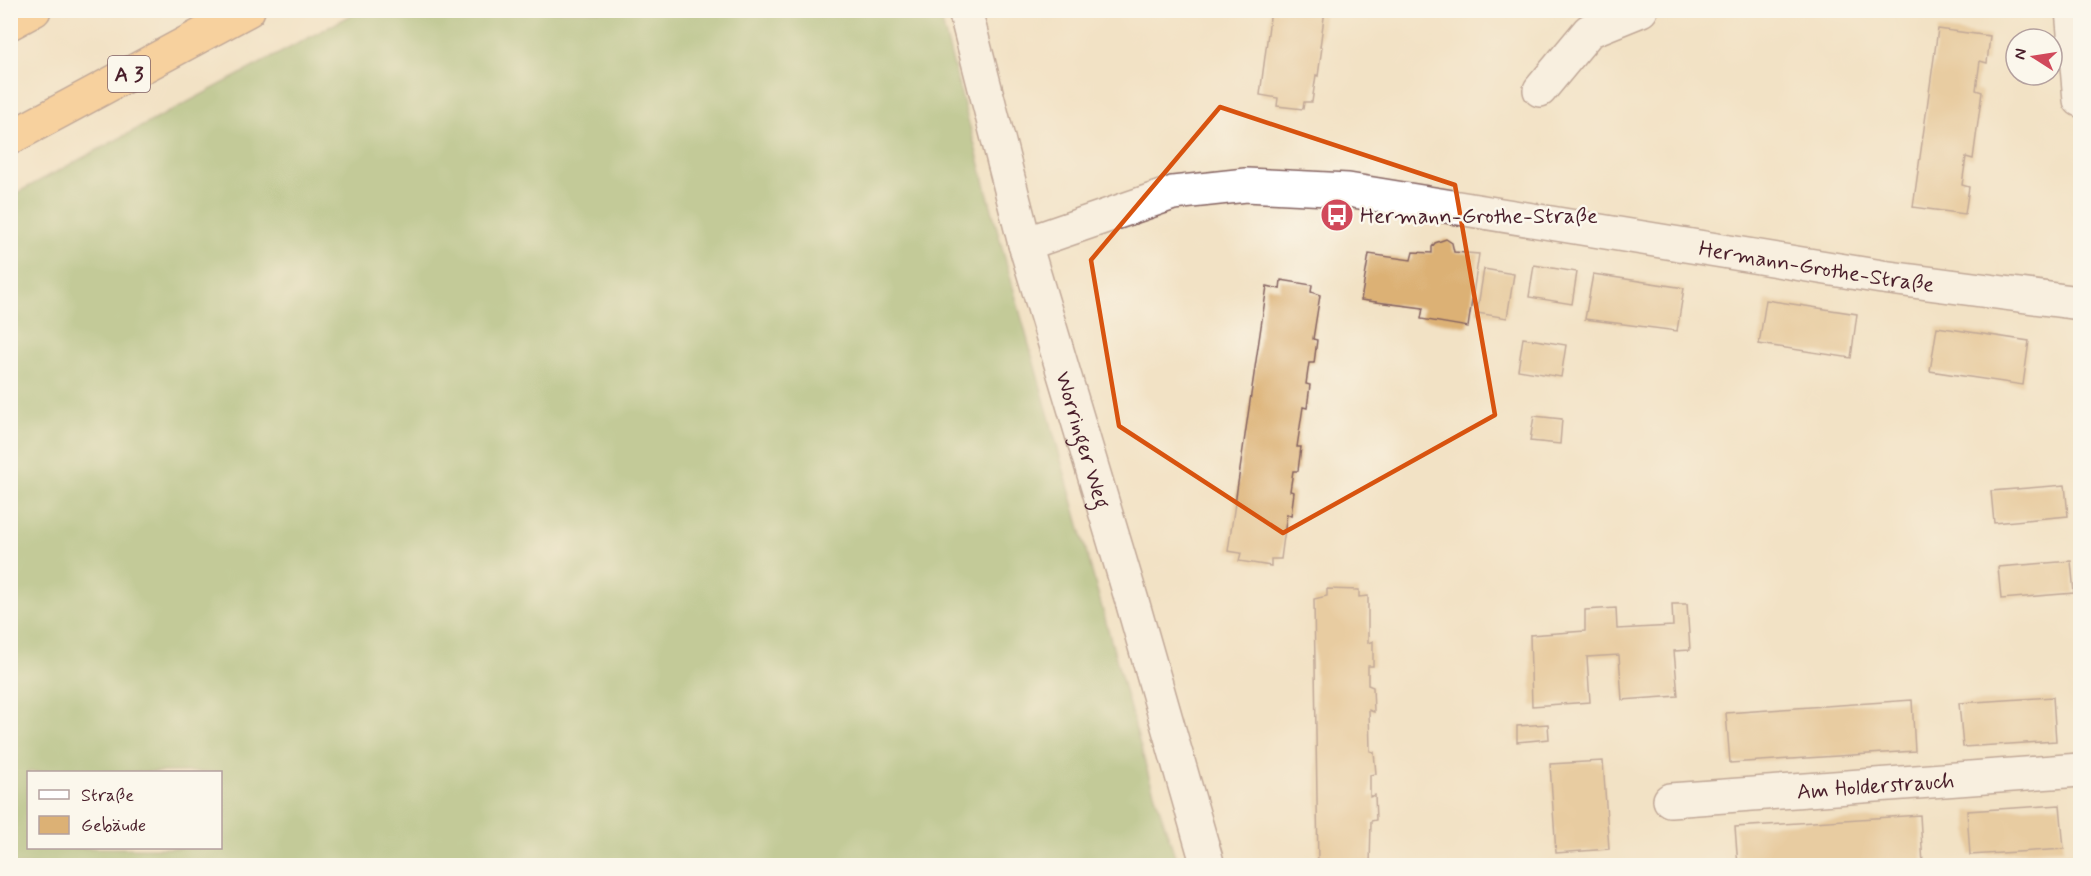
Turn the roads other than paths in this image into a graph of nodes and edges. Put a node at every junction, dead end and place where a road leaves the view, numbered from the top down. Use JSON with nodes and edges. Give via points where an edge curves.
{"nodes":[{"id":1,"x":34,"y":10,"type":"edge"},
{"id":2,"x":248,"y":10,"type":"edge"},
{"id":3,"x":965,"y":10,"type":"edge"},
{"id":4,"x":1641,"y":10,"type":"edge"},
{"id":5,"x":2072,"y":10,"type":"edge"},
{"id":6,"x":10,"y":23,"type":"edge"},
{"id":7,"x":1540,"y":90,"type":"dead end"},
{"id":8,"x":2080,"y":100,"type":"edge"},
{"id":9,"x":10,"y":138,"type":"edge"},
{"id":10,"x":1025,"y":244,"type":"junction"},
{"id":11,"x":2080,"y":303,"type":"edge"},
{"id":12,"x":2080,"y":770,"type":"edge"},
{"id":13,"x":1670,"y":800,"type":"dead end"},
{"id":14,"x":1208,"y":866,"type":"edge"}],
"edges":[{"from":1,"to":6,"type":"highway"},
{"from":2,"to":9,"type":"highway","number":"A 3"},
{"from":3,"to":10,"type":"street","name":"Worringer Weg"},
{"from":4,"to":7,"type":"street","via":[[1589,31]]},
{"from":5,"to":8,"type":"street"},
{"from":10,"to":11,"type":"street","name":"Hermann-Grothe-Straße","via":[[1173,193],[1273,185],[1348,190],[1882,277]]},
{"from":10,"to":14,"type":"street","name":"Worringer Weg"},
{"from":12,"to":13,"type":"street","name":"Am Holderstrauch"}]}
